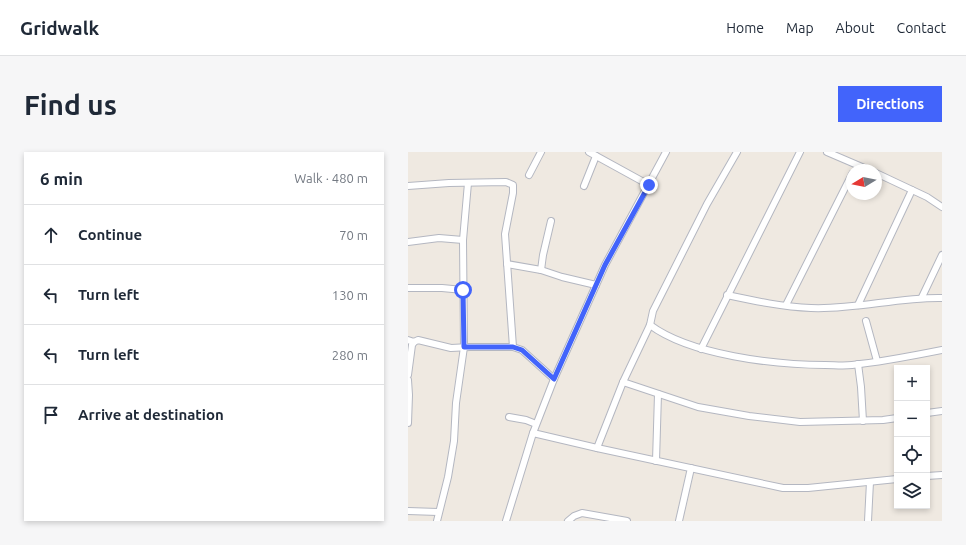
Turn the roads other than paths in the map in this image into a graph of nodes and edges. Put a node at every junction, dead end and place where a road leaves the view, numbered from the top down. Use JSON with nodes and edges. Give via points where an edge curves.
{"nodes":[{"id":1,"x":541,"y":152,"type":"edge"},
{"id":2,"x":589,"y":152,"type":"edge"},
{"id":3,"x":666,"y":152,"type":"edge"},
{"id":4,"x":737,"y":152,"type":"edge"},
{"id":5,"x":800,"y":152,"type":"edge"},
{"id":6,"x":827,"y":152,"type":"edge"},
{"id":7,"x":596,"y":156,"type":"junction"},
{"id":8,"x":849,"y":164,"type":"edge"},
{"id":9,"x":529,"y":175,"type":"dead end"},
{"id":10,"x":882,"y":176,"type":"edge"},
{"id":11,"x":468,"y":183,"type":"junction"},
{"id":12,"x":649,"y":185,"type":"junction"},
{"id":13,"x":408,"y":186,"type":"edge"},
{"id":14,"x":584,"y":186,"type":"dead end"},
{"id":15,"x":846,"y":186,"type":"edge"},
{"id":16,"x":912,"y":190,"type":"junction"},
{"id":17,"x":942,"y":206,"type":"edge"},
{"id":18,"x":551,"y":221,"type":"dead end"},
{"id":19,"x":463,"y":240,"type":"junction"},
{"id":20,"x":408,"y":242,"type":"edge"},
{"id":21,"x":942,"y":255,"type":"edge"},
{"id":22,"x":507,"y":264,"type":"junction"},
{"id":23,"x":541,"y":270,"type":"junction"},
{"id":24,"x":596,"y":285,"type":"junction"},
{"id":25,"x":408,"y":288,"type":"edge"},
{"id":26,"x":463,"y":290,"type":"junction"},
{"id":27,"x":727,"y":295,"type":"junction"},
{"id":28,"x":922,"y":297,"type":"junction"},
{"id":29,"x":942,"y":298,"type":"edge"},
{"id":30,"x":786,"y":305,"type":"junction"},
{"id":31,"x":858,"y":306,"type":"junction"},
{"id":32,"x":866,"y":321,"type":"dead end"},
{"id":33,"x":650,"y":325,"type":"junction"},
{"id":34,"x":411,"y":341,"type":"edge"},
{"id":35,"x":464,"y":347,"type":"junction"},
{"id":36,"x":513,"y":347,"type":"junction"},
{"id":37,"x":701,"y":348,"type":"junction"},
{"id":38,"x":942,"y":350,"type":"edge"},
{"id":39,"x":876,"y":361,"type":"junction"},
{"id":40,"x":858,"y":364,"type":"junction"},
{"id":41,"x":408,"y":375,"type":"edge"},
{"id":42,"x":554,"y":379,"type":"junction"},
{"id":43,"x":408,"y":380,"type":"edge"},
{"id":44,"x":623,"y":382,"type":"junction"},
{"id":45,"x":658,"y":394,"type":"junction"},
{"id":46,"x":408,"y":405,"type":"edge"},
{"id":47,"x":942,"y":411,"type":"edge"},
{"id":48,"x":930,"y":413,"type":"edge"},
{"id":49,"x":509,"y":416,"type":"dead end"},
{"id":50,"x":894,"y":418,"type":"edge"},
{"id":51,"x":863,"y":420,"type":"junction"},
{"id":52,"x":408,"y":423,"type":"edge"},
{"id":53,"x":536,"y":424,"type":"junction"},
{"id":54,"x":533,"y":433,"type":"junction"},
{"id":55,"x":597,"y":448,"type":"junction"},
{"id":56,"x":656,"y":461,"type":"junction"},
{"id":57,"x":691,"y":468,"type":"junction"},
{"id":58,"x":942,"y":475,"type":"edge"},
{"id":59,"x":930,"y":476,"type":"edge"},
{"id":60,"x":894,"y":479,"type":"edge"},
{"id":61,"x":870,"y":482,"type":"junction"},
{"id":62,"x":408,"y":511,"type":"edge"},
{"id":63,"x":438,"y":512,"type":"junction"},
{"id":64,"x":437,"y":521,"type":"edge"},
{"id":65,"x":506,"y":521,"type":"edge"},
{"id":66,"x":568,"y":521,"type":"edge"},
{"id":67,"x":627,"y":521,"type":"edge"},
{"id":68,"x":679,"y":521,"type":"edge"},
{"id":69,"x":868,"y":521,"type":"edge"}],
"edges":[{"from":1,"to":9,"type":"street"},
{"from":2,"to":7,"type":"street"},
{"from":3,"to":12,"type":"street"},
{"from":4,"to":33,"type":"street","via":[[671,274],[653,311]]},
{"from":5,"to":27,"type":"street"},
{"from":6,"to":8,"type":"street"},
{"from":7,"to":12,"type":"street"},
{"from":7,"to":14,"type":"street"},
{"from":10,"to":16,"type":"street"},
{"from":11,"to":13,"type":"street"},
{"from":11,"to":19,"type":"street"},
{"from":11,"to":22,"type":"street","via":[[506,182],[513,185],[505,234]]},
{"from":12,"to":24,"type":"street"},
{"from":15,"to":30,"type":"street"},
{"from":16,"to":17,"type":"street"},
{"from":16,"to":31,"type":"street"},
{"from":18,"to":23,"type":"street"},
{"from":19,"to":20,"type":"street","via":[[439,238]]},
{"from":19,"to":26,"type":"street"},
{"from":21,"to":28,"type":"street"},
{"from":22,"to":23,"type":"street"},
{"from":22,"to":36,"type":"street"},
{"from":23,"to":24,"type":"street"},
{"from":24,"to":42,"type":"street"},
{"from":25,"to":26,"type":"street"},
{"from":26,"to":35,"type":"street"},
{"from":27,"to":30,"type":"street","via":[[755,302]]},
{"from":27,"to":37,"type":"street"},
{"from":28,"to":29,"type":"street"},
{"from":28,"to":31,"type":"street"},
{"from":30,"to":31,"type":"street","via":[[811,308]]},
{"from":32,"to":39,"type":"street"},
{"from":33,"to":37,"type":"street","via":[[671,338]]},
{"from":33,"to":44,"type":"street"},
{"from":34,"to":35,"type":"street","via":[[418,340],[451,348]]},
{"from":34,"to":41,"type":"street"},
{"from":35,"to":36,"type":"street"},
{"from":35,"to":63,"type":"street","via":[[456,403],[454,441],[448,477]]},
{"from":36,"to":42,"type":"street","via":[[522,350]]},
{"from":37,"to":40,"type":"street","via":[[750,359],[804,365]]},
{"from":38,"to":39,"type":"street"},
{"from":39,"to":40,"type":"street"},
{"from":40,"to":51,"type":"street"},
{"from":42,"to":53,"type":"street"},
{"from":43,"to":46,"type":"street"},
{"from":44,"to":45,"type":"street"},
{"from":44,"to":55,"type":"street"},
{"from":45,"to":51,"type":"street","via":[[698,407],[749,416],[800,422]]},
{"from":45,"to":56,"type":"street"},
{"from":46,"to":52,"type":"street"},
{"from":47,"to":48,"type":"street"},
{"from":49,"to":53,"type":"street"},
{"from":50,"to":51,"type":"street"},
{"from":53,"to":54,"type":"street"},
{"from":54,"to":55,"type":"street"},
{"from":54,"to":65,"type":"street"},
{"from":55,"to":56,"type":"street"},
{"from":56,"to":57,"type":"street"},
{"from":57,"to":61,"type":"street","via":[[783,488]]},
{"from":57,"to":68,"type":"street"},
{"from":58,"to":59,"type":"street"},
{"from":60,"to":61,"type":"street"},
{"from":61,"to":69,"type":"street"},
{"from":62,"to":63,"type":"street"},
{"from":63,"to":64,"type":"street"},
{"from":66,"to":67,"type":"street","via":[[582,513]]}]}
